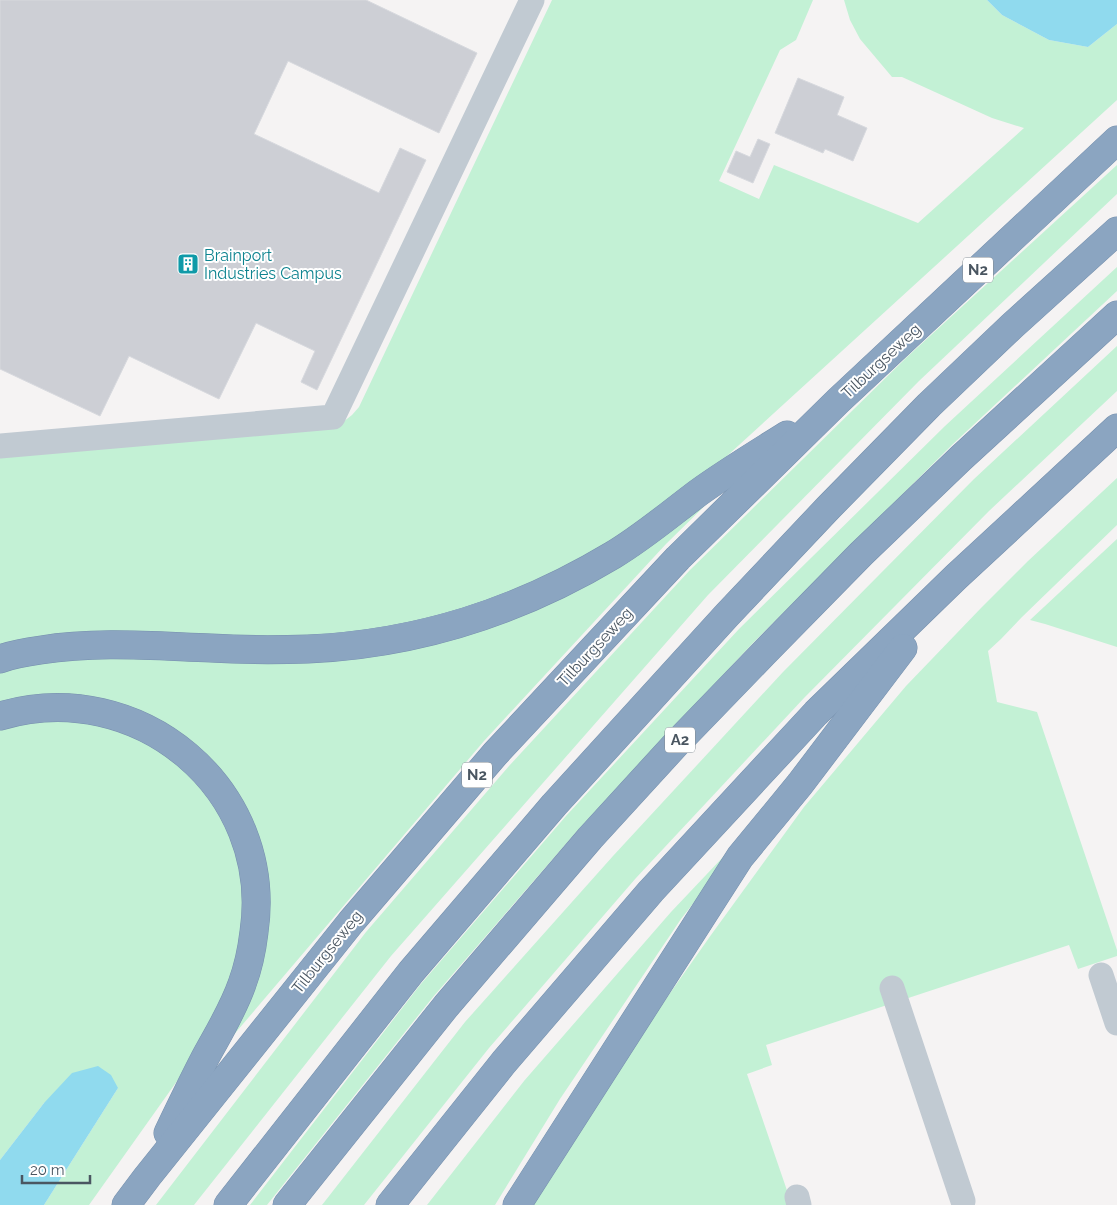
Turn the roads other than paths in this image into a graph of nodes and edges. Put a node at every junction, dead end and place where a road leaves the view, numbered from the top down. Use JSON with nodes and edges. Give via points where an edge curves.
{"nodes":[{"id":1,"x":532,"y":0,"type":"edge"},
{"id":2,"x":1117,"y":140,"type":"edge"},
{"id":3,"x":1117,"y":231,"type":"edge"},
{"id":4,"x":1117,"y":315,"type":"edge"},
{"id":5,"x":838,"y":401,"type":"junction"},
{"id":6,"x":1117,"y":428,"type":"edge"},
{"id":7,"x":0,"y":446,"type":"edge"},
{"id":8,"x":956,"y":577,"type":"junction"},
{"id":9,"x":0,"y":659,"type":"edge"},
{"id":10,"x":0,"y":716,"type":"edge"},
{"id":11,"x":1101,"y":975,"type":"dead end"},
{"id":12,"x":892,"y":988,"type":"dead end"},
{"id":13,"x":1117,"y":1023,"type":"edge"},
{"id":14,"x":147,"y":1177,"type":"junction"},
{"id":15,"x":963,"y":1201,"type":"dead end"},
{"id":16,"x":126,"y":1205,"type":"edge"},
{"id":17,"x":228,"y":1205,"type":"edge"},
{"id":18,"x":287,"y":1205,"type":"edge"},
{"id":19,"x":390,"y":1205,"type":"edge"},
{"id":20,"x":517,"y":1205,"type":"edge"}],
"edges":[{"from":1,"to":7,"type":"street","via":[[333,417]]},
{"from":2,"to":5,"type":"highway","name":"Tilburgseweg","number":"N2"},
{"from":3,"to":17,"type":"highway","via":[[929,405],[714,630],[554,805],[411,972]]},
{"from":4,"to":18,"type":"highway","number":"A2","via":[[868,547],[676,744],[590,838],[446,1006]]},
{"from":5,"to":9,"type":"highway","number":"N2","via":[[698,493],[615,554],[541,594],[467,622],[394,640],[310,649],[85,645],[33,651]]},
{"from":5,"to":14,"type":"highway","name":"Tilburgseweg","number":"N2","via":[[678,558],[495,754],[350,922]]},
{"from":6,"to":8,"type":"highway"},
{"from":8,"to":19,"type":"highway","via":[[816,713],[651,891],[504,1062]]},
{"from":8,"to":20,"type":"highway","via":[[800,784],[740,856]]},
{"from":10,"to":14,"type":"highway","number":"N2","via":[[23,710],[70,707],[107,713],[142,725],[174,745],[202,770],[231,807],[248,848],[254,872],[256,916],[243,984]]},
{"from":11,"to":13,"type":"street"},
{"from":12,"to":15,"type":"street"},
{"from":14,"to":16,"type":"highway","name":"Tilburgseweg","number":"N2"}]}
